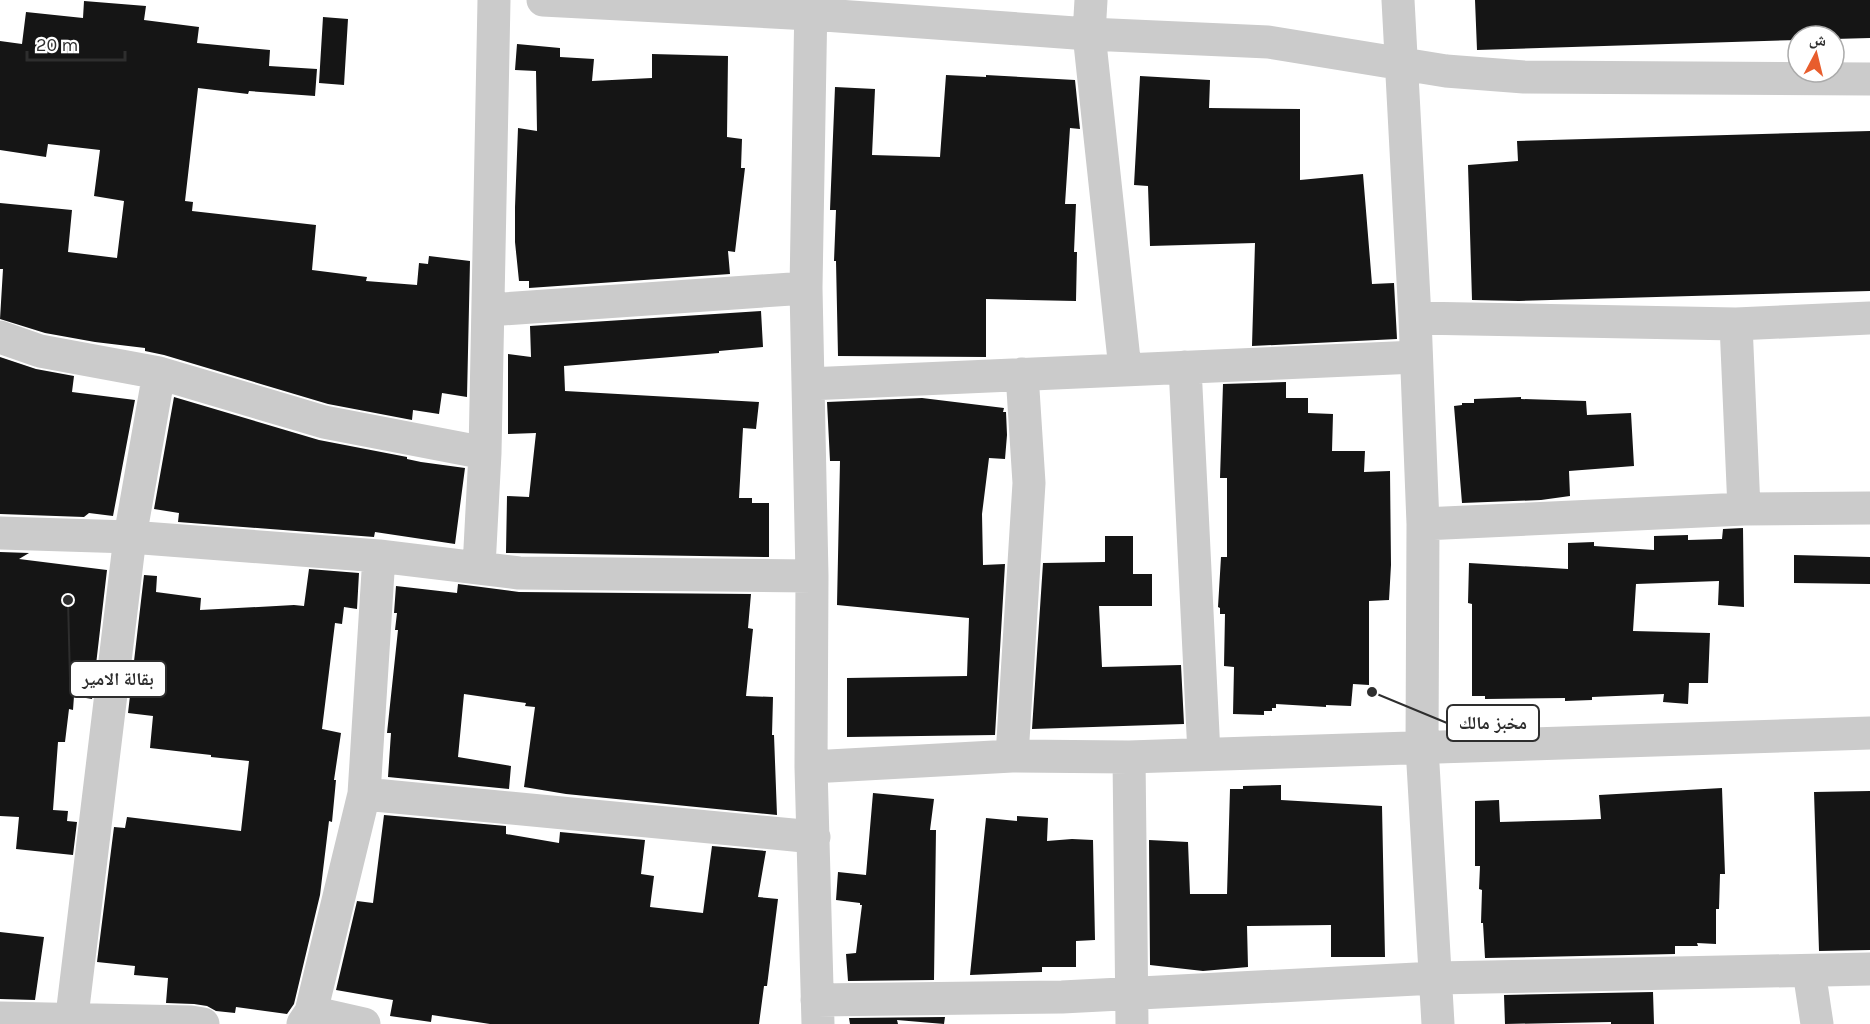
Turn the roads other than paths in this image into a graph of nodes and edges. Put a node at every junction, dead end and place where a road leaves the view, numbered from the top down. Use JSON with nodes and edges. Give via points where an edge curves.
{"nodes":[{"id":1,"x":494,"y":0,"type":"edge"},
{"id":2,"x":1091,"y":0,"type":"edge"},
{"id":3,"x":1398,"y":0,"type":"edge"},
{"id":4,"x":550,"y":1,"type":"edge"},
{"id":5,"x":811,"y":7,"type":"edge"},
{"id":6,"x":1089,"y":34,"type":"junction"},
{"id":7,"x":1400,"y":62,"type":"junction"},
{"id":8,"x":1870,"y":79,"type":"edge"},
{"id":9,"x":806,"y":288,"type":"junction"},
{"id":10,"x":488,"y":310,"type":"junction"},
{"id":11,"x":1415,"y":318,"type":"junction"},
{"id":12,"x":1870,"y":318,"type":"edge"},
{"id":13,"x":1736,"y":324,"type":"junction"},
{"id":14,"x":0,"y":337,"type":"edge"},
{"id":15,"x":1416,"y":357,"type":"junction"},
{"id":16,"x":1185,"y":366,"type":"junction"},
{"id":17,"x":1125,"y":369,"type":"junction"},
{"id":18,"x":159,"y":373,"type":"junction"},
{"id":19,"x":1022,"y":374,"type":"junction"},
{"id":20,"x":808,"y":384,"type":"junction"},
{"id":21,"x":485,"y":453,"type":"junction"},
{"id":22,"x":1870,"y":508,"type":"edge"},
{"id":23,"x":1744,"y":509,"type":"junction"},
{"id":24,"x":1423,"y":524,"type":"junction"},
{"id":25,"x":0,"y":533,"type":"edge"},
{"id":26,"x":130,"y":537,"type":"junction"},
{"id":27,"x":379,"y":556,"type":"junction"},
{"id":28,"x":479,"y":567,"type":"junction"},
{"id":29,"x":812,"y":576,"type":"junction"},
{"id":30,"x":1870,"y":733,"type":"edge"},
{"id":31,"x":1422,"y":747,"type":"junction"},
{"id":32,"x":1204,"y":754,"type":"junction"},
{"id":33,"x":1012,"y":756,"type":"junction"},
{"id":34,"x":1129,"y":756,"type":"junction"},
{"id":35,"x":811,"y":767,"type":"junction"},
{"id":36,"x":364,"y":794,"type":"junction"},
{"id":37,"x":814,"y":837,"type":"junction"},
{"id":38,"x":1870,"y":969,"type":"edge"},
{"id":39,"x":1809,"y":971,"type":"junction"},
{"id":40,"x":1436,"y":978,"type":"junction"},
{"id":41,"x":1131,"y":1008,"type":"edge"},
{"id":42,"x":818,"y":1012,"type":"edge"},
{"id":43,"x":0,"y":1018,"type":"edge"},
{"id":44,"x":307,"y":1018,"type":"edge"},
{"id":45,"x":72,"y":1021,"type":"edge"},
{"id":46,"x":203,"y":1024,"type":"edge"},
{"id":47,"x":364,"y":1024,"type":"edge"},
{"id":48,"x":1438,"y":1024,"type":"edge"},
{"id":49,"x":1817,"y":1024,"type":"edge"}],
"edges":[{"from":1,"to":10,"type":"street"},
{"from":2,"to":6,"type":"street"},
{"from":3,"to":7,"type":"street"},
{"from":4,"to":5,"type":"street"},
{"from":5,"to":6,"type":"street"},
{"from":5,"to":9,"type":"street"},
{"from":6,"to":7,"type":"street","via":[[1268,42]]},
{"from":6,"to":17,"type":"street"},
{"from":7,"to":8,"type":"street","via":[[1446,71],[1524,77]]},
{"from":7,"to":11,"type":"street"},
{"from":9,"to":10,"type":"street"},
{"from":9,"to":20,"type":"street"},
{"from":10,"to":21,"type":"street"},
{"from":11,"to":13,"type":"street"},
{"from":11,"to":15,"type":"street"},
{"from":12,"to":13,"type":"street"},
{"from":13,"to":23,"type":"street"},
{"from":14,"to":18,"type":"street","via":[[40,351]]},
{"from":15,"to":16,"type":"street"},
{"from":15,"to":24,"type":"street"},
{"from":16,"to":17,"type":"street"},
{"from":16,"to":32,"type":"street"},
{"from":17,"to":19,"type":"street"},
{"from":18,"to":21,"type":"street","via":[[324,422]]},
{"from":18,"to":26,"type":"street"},
{"from":19,"to":20,"type":"street"},
{"from":19,"to":33,"type":"street","via":[[1029,483]]},
{"from":20,"to":29,"type":"street"},
{"from":21,"to":28,"type":"street"},
{"from":22,"to":23,"type":"street"},
{"from":23,"to":24,"type":"street"},
{"from":24,"to":31,"type":"street"},
{"from":25,"to":26,"type":"street"},
{"from":26,"to":27,"type":"street"},
{"from":26,"to":45,"type":"street"},
{"from":27,"to":28,"type":"street"},
{"from":27,"to":36,"type":"street"},
{"from":28,"to":29,"type":"street","via":[[519,573]]},
{"from":29,"to":35,"type":"street"},
{"from":30,"to":31,"type":"street"},
{"from":31,"to":32,"type":"street"},
{"from":31,"to":40,"type":"street"},
{"from":32,"to":34,"type":"street"},
{"from":33,"to":34,"type":"street"},
{"from":33,"to":35,"type":"street"},
{"from":34,"to":41,"type":"street"},
{"from":35,"to":37,"type":"street"},
{"from":36,"to":37,"type":"street"},
{"from":36,"to":44,"type":"street"},
{"from":37,"to":42,"type":"street"},
{"from":38,"to":39,"type":"street"},
{"from":39,"to":40,"type":"street"},
{"from":39,"to":49,"type":"street"},
{"from":40,"to":41,"type":"street","via":[[1202,991]]},
{"from":40,"to":48,"type":"street"},
{"from":41,"to":42,"type":"street","via":[[1062,997]]},
{"from":43,"to":45,"type":"street"},
{"from":44,"to":47,"type":"street"},
{"from":45,"to":46,"type":"street"}]}
